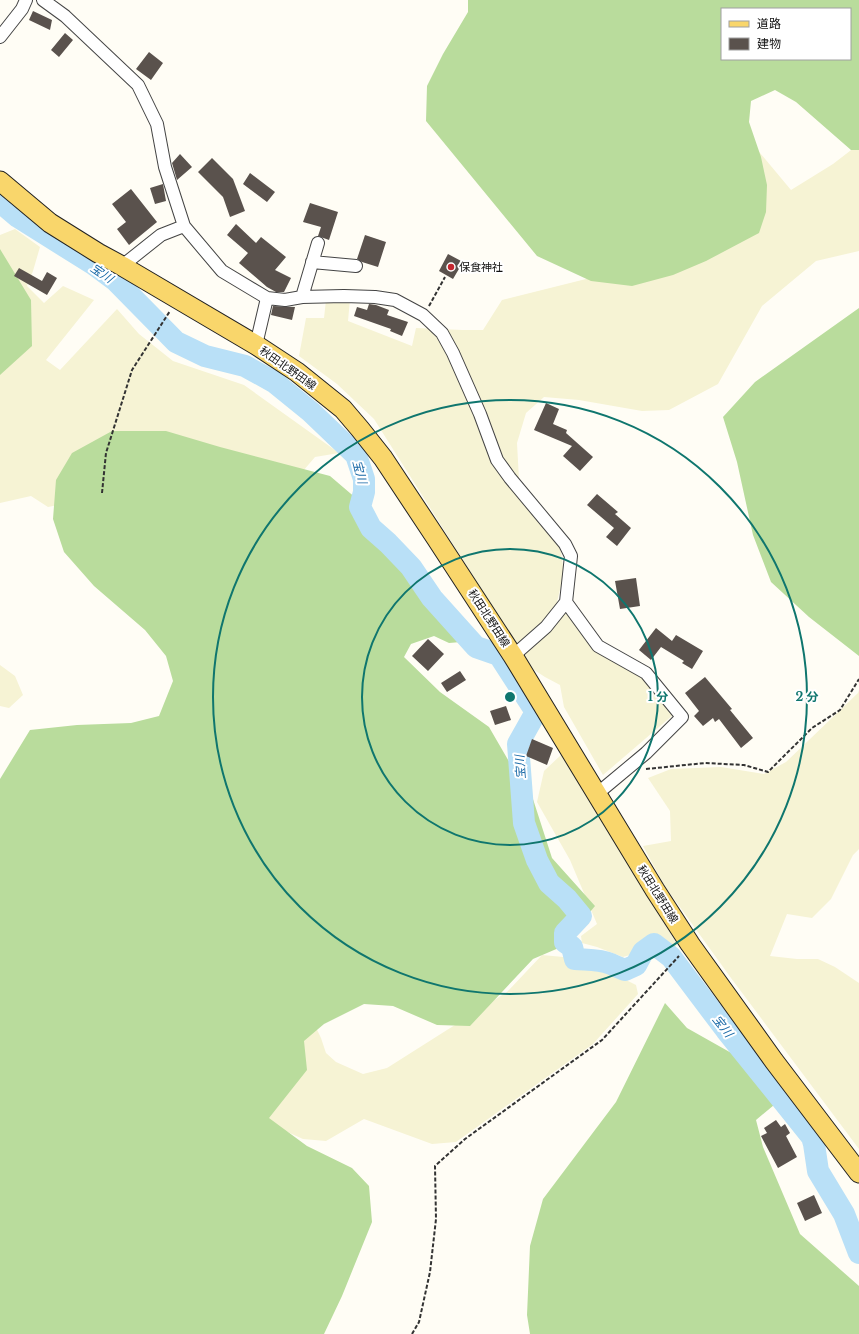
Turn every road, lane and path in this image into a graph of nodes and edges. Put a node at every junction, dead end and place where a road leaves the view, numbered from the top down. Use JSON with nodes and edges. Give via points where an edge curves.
{"nodes":[{"id":1,"x":26,"y":0,"type":"edge"},
{"id":2,"x":43,"y":0,"type":"edge"},
{"id":3,"x":0,"y":37,"type":"edge"},
{"id":4,"x":0,"y":181,"type":"edge"},
{"id":5,"x":184,"y":226,"type":"junction"},
{"id":6,"x":318,"y":243,"type":"dead end"},
{"id":7,"x":312,"y":262,"type":"junction"},
{"id":8,"x":122,"y":266,"type":"junction"},
{"id":9,"x":356,"y":266,"type":"dead end"},
{"id":10,"x":445,"y":277,"type":"dead end"},
{"id":11,"x":302,"y":297,"type":"junction"},
{"id":12,"x":267,"y":298,"type":"junction"},
{"id":13,"x":426,"y":311,"type":"dead end"},
{"id":14,"x":169,"y":312,"type":"dead end"},
{"id":15,"x":256,"y":345,"type":"junction"},
{"id":16,"x":102,"y":493,"type":"dead end"},
{"id":17,"x":566,"y":602,"type":"junction"},
{"id":18,"x":513,"y":656,"type":"junction"},
{"id":19,"x":859,"y":679,"type":"edge"},
{"id":20,"x":629,"y":767,"type":"junction"},
{"id":21,"x":598,"y":793,"type":"junction"},
{"id":22,"x":679,"y":956,"type":"dead end"},
{"id":23,"x":859,"y":1173,"type":"edge"},
{"id":24,"x":412,"y":1334,"type":"edge"}],
"edges":[{"from":1,"to":3,"type":"street"},
{"from":2,"to":5,"type":"street","via":[[64,16],[138,85],[157,124],[165,166]]},
{"from":4,"to":8,"type":"main road","name":"秋田北野田線","via":[[50,223]]},
{"from":5,"to":8,"type":"street","via":[[161,235]]},
{"from":5,"to":12,"type":"street","via":[[222,271]]},
{"from":6,"to":7,"type":"street"},
{"from":7,"to":9,"type":"street"},
{"from":7,"to":11,"type":"street"},
{"from":8,"to":15,"type":"main road","name":"秋田北野田線"},
{"from":10,"to":13,"type":"path"},
{"from":11,"to":12,"type":"street","via":[[285,300]]},
{"from":11,"to":17,"type":"street","via":[[359,296],[395,300],[423,315],[442,333],[480,414],[497,460],[565,544],[571,556]]},
{"from":12,"to":15,"type":"street"},
{"from":14,"to":16,"type":"path","via":[[132,370],[106,453]]},
{"from":15,"to":18,"type":"main road","name":"秋田北野田線","via":[[303,377],[343,409],[360,429],[392,472]]},
{"from":17,"to":18,"type":"street","via":[[546,627]]},
{"from":17,"to":20,"type":"street","via":[[598,646],[646,673],[682,717]]},
{"from":18,"to":21,"type":"main road","name":"秋田北野田線"},
{"from":19,"to":20,"type":"path","via":[[840,710],[812,728],[768,772],[744,765],[705,763],[638,769]]},
{"from":20,"to":21,"type":"street"},
{"from":21,"to":23,"type":"main road","name":"秋田北野田線","via":[[690,944]]},
{"from":22,"to":24,"type":"path","via":[[602,1040],[465,1139],[435,1166],[436,1219],[430,1272],[419,1322]]}]}
